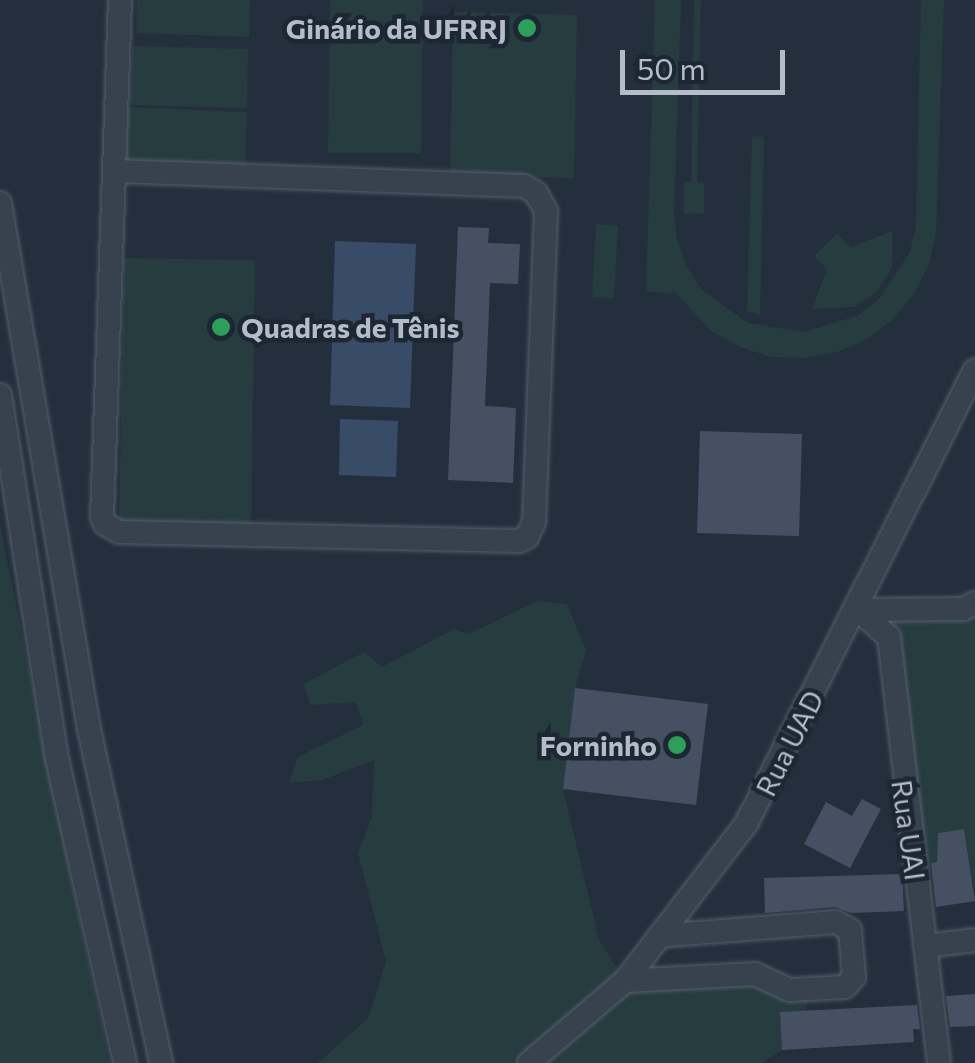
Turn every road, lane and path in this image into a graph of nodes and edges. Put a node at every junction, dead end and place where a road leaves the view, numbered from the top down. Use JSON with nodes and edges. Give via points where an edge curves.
{"nodes":[{"id":1,"x":120,"y":0,"type":"edge"},
{"id":2,"x":115,"y":170,"type":"junction"},
{"id":3,"x":0,"y":203,"type":"edge"},
{"id":4,"x":975,"y":370,"type":"edge"},
{"id":5,"x":0,"y":395,"type":"edge"},
{"id":6,"x":975,"y":603,"type":"edge"},
{"id":7,"x":858,"y":610,"type":"junction"},
{"id":8,"x":752,"y":929,"type":"junction"},
{"id":9,"x":660,"y":936,"type":"junction"},
{"id":10,"x":975,"y":940,"type":"edge"},
{"id":11,"x":925,"y":946,"type":"junction"},
{"id":12,"x":754,"y":974,"type":"junction"},
{"id":13,"x":624,"y":982,"type":"junction"},
{"id":14,"x":125,"y":1063,"type":"edge"},
{"id":15,"x":161,"y":1063,"type":"edge"},
{"id":16,"x":529,"y":1063,"type":"edge"},
{"id":17,"x":939,"y":1063,"type":"edge"}],
"edges":[{"from":1,"to":2,"type":"street"},
{"from":2,"to":2,"type":"street","via":[[524,186],[536,193],[546,211],[534,522],[527,537],[110,529],[102,518]]},
{"from":3,"to":15,"type":"street","via":[[89,730]]},
{"from":4,"to":7,"type":"street","name":"Rua UAD"},
{"from":5,"to":14,"type":"street","via":[[56,754]]},
{"from":6,"to":7,"type":"street","via":[[963,609]]},
{"from":7,"to":9,"type":"street","name":"Rua UAD","via":[[746,824]]},
{"from":7,"to":11,"type":"street","name":"Rua UAI","via":[[889,637]]},
{"from":8,"to":9,"type":"street"},
{"from":8,"to":12,"type":"street"},
{"from":8,"to":12,"type":"street","via":[[844,925],[854,976],[844,987],[790,990]]},
{"from":9,"to":13,"type":"street","name":"Rua UAD"},
{"from":10,"to":11,"type":"street"},
{"from":11,"to":17,"type":"street","name":"Rua UAI"},
{"from":12,"to":13,"type":"street"},
{"from":13,"to":16,"type":"street","name":"Rua UAD"}]}
